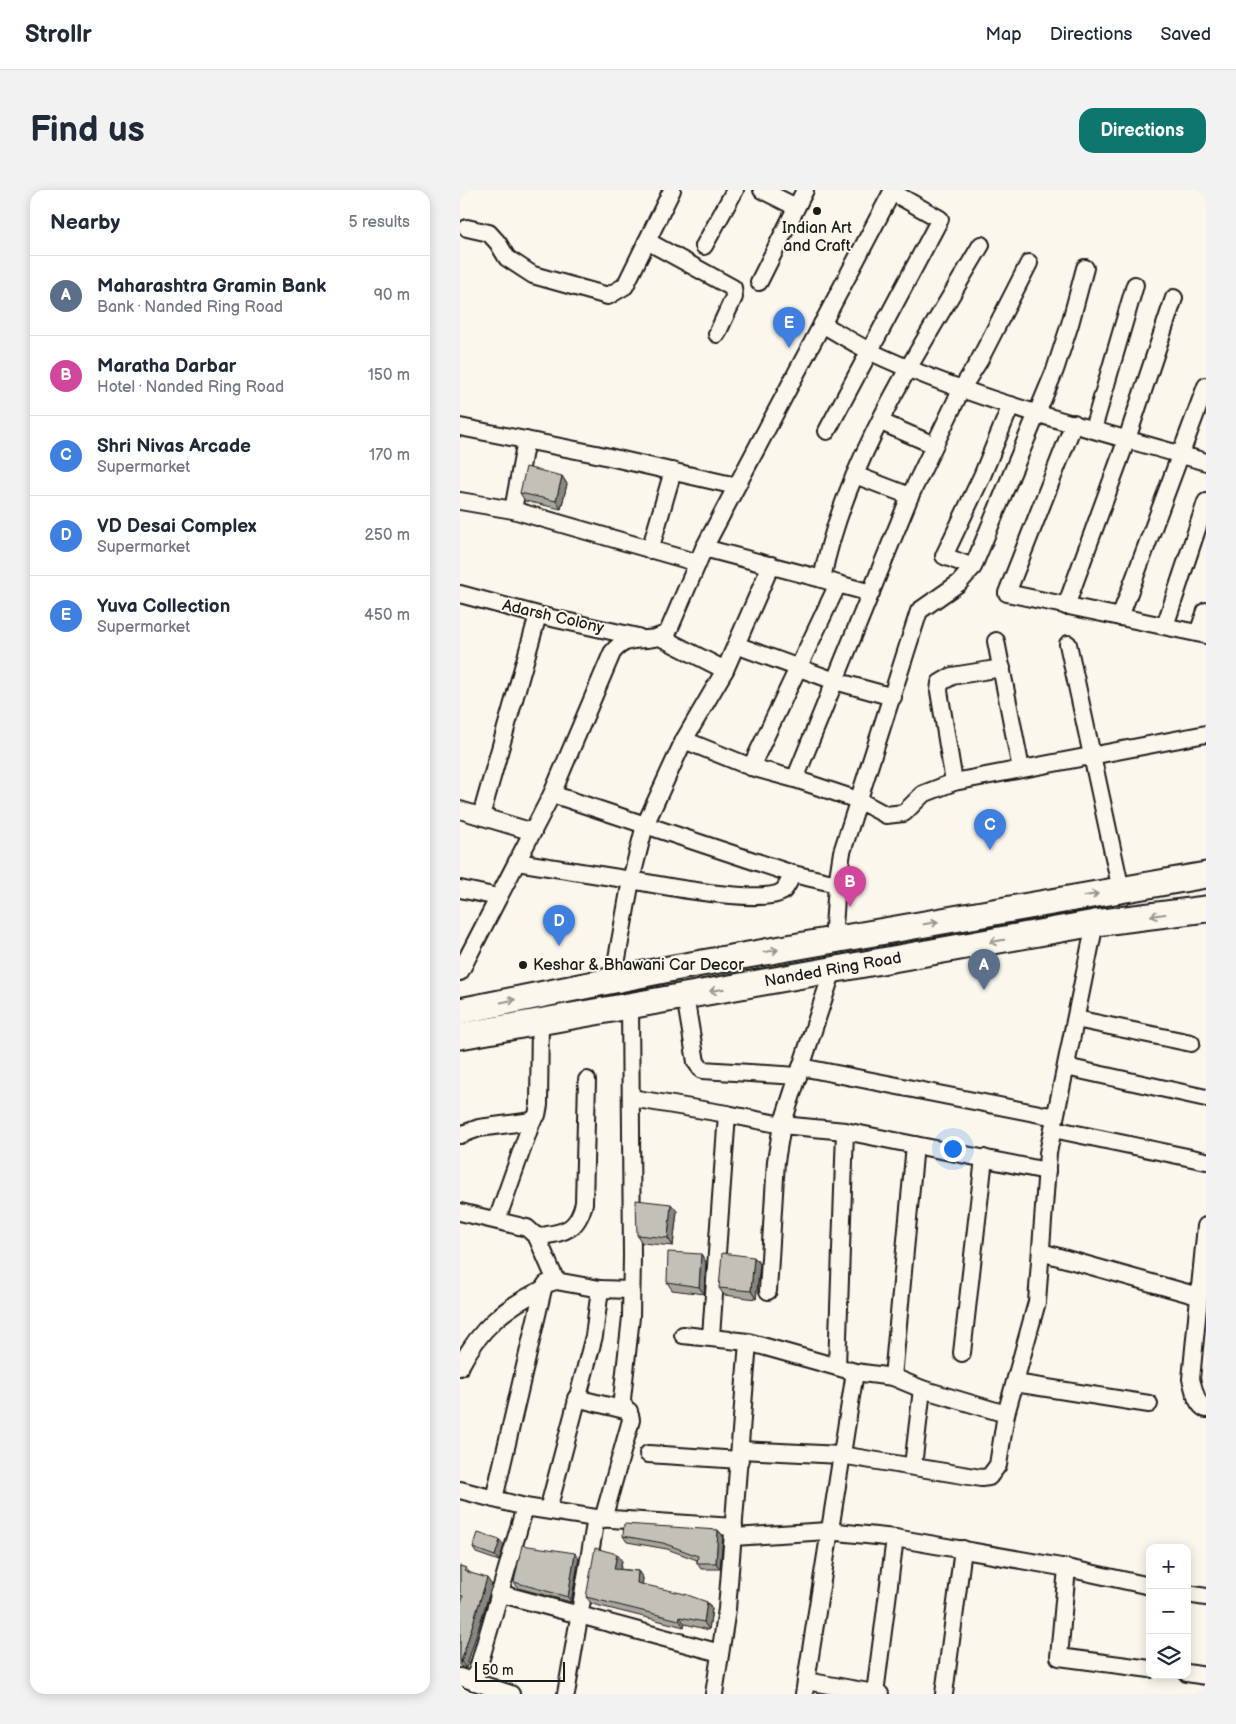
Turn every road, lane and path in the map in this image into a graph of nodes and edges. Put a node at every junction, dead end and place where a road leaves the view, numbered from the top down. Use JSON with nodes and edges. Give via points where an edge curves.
{"nodes":[{"id":1,"x":672,"y":190,"type":"edge"},
{"id":2,"x":734,"y":190,"type":"edge"},
{"id":3,"x":762,"y":190,"type":"edge"},
{"id":4,"x":804,"y":190,"type":"edge"},
{"id":5,"x":893,"y":191,"type":"edge"},
{"id":6,"x":796,"y":207,"type":"junction"},
{"id":7,"x":467,"y":228,"type":"dead end"},
{"id":8,"x":647,"y":241,"type":"junction"},
{"id":9,"x":982,"y":245,"type":"dead end"},
{"id":10,"x":704,"y":246,"type":"dead end"},
{"id":11,"x":1029,"y":263,"type":"dead end"},
{"id":12,"x":1085,"y":268,"type":"dead end"},
{"id":13,"x":759,"y":282,"type":"dead end"},
{"id":14,"x":1135,"y":285,"type":"dead end"},
{"id":15,"x":1174,"y":298,"type":"dead end"},
{"id":16,"x":822,"y":324,"type":"junction"},
{"id":17,"x":717,"y":334,"type":"dead end"},
{"id":18,"x":870,"y":351,"type":"junction"},
{"id":19,"x":910,"y":368,"type":"junction"},
{"id":20,"x":1206,"y":386,"type":"edge"},
{"id":21,"x":962,"y":388,"type":"junction"},
{"id":22,"x":1011,"y":405,"type":"junction"},
{"id":23,"x":1037,"y":413,"type":"junction"},
{"id":24,"x":881,"y":422,"type":"junction"},
{"id":25,"x":1074,"y":424,"type":"junction"},
{"id":26,"x":460,"y":427,"type":"edge"},
{"id":27,"x":1093,"y":429,"type":"junction"},
{"id":28,"x":827,"y":431,"type":"dead end"},
{"id":29,"x":1127,"y":439,"type":"junction"},
{"id":30,"x":526,"y":440,"type":"junction"},
{"id":31,"x":934,"y":445,"type":"junction"},
{"id":32,"x":1179,"y":454,"type":"junction"},
{"id":33,"x":1206,"y":462,"type":"edge"},
{"id":34,"x":673,"y":471,"type":"junction"},
{"id":35,"x":855,"y":476,"type":"junction"},
{"id":36,"x":982,"y":476,"type":"junction"},
{"id":37,"x":736,"y":486,"type":"junction"},
{"id":38,"x":1007,"y":486,"type":"junction"},
{"id":39,"x":910,"y":496,"type":"junction"},
{"id":40,"x":460,"y":501,"type":"edge"},
{"id":41,"x":1206,"y":502,"type":"edge"},
{"id":42,"x":514,"y":510,"type":"junction"},
{"id":43,"x":704,"y":548,"type":"junction"},
{"id":44,"x":650,"y":550,"type":"junction"},
{"id":45,"x":698,"y":563,"type":"junction"},
{"id":46,"x":771,"y":565,"type":"junction"},
{"id":47,"x":973,"y":567,"type":"junction"},
{"id":48,"x":822,"y":579,"type":"junction"},
{"id":49,"x":838,"y":584,"type":"junction"},
{"id":50,"x":871,"y":593,"type":"junction"},
{"id":51,"x":460,"y":594,"type":"edge"},
{"id":52,"x":1066,"y":606,"type":"junction"},
{"id":53,"x":1206,"y":611,"type":"edge"},
{"id":54,"x":538,"y":616,"type":"junction"},
{"id":55,"x":1120,"y":617,"type":"junction"},
{"id":56,"x":1165,"y":626,"type":"junction"},
{"id":57,"x":1202,"y":634,"type":"edge"},
{"id":58,"x":653,"y":638,"type":"junction"},
{"id":59,"x":996,"y":641,"type":"dead end"},
{"id":60,"x":1068,"y":644,"type":"dead end"},
{"id":61,"x":736,"y":645,"type":"junction"},
{"id":62,"x":797,"y":668,"type":"junction"},
{"id":63,"x":1002,"y":668,"type":"junction"},
{"id":64,"x":726,"y":670,"type":"junction"},
{"id":65,"x":835,"y":681,"type":"junction"},
{"id":66,"x":893,"y":697,"type":"junction"},
{"id":67,"x":1206,"y":734,"type":"edge"},
{"id":68,"x":684,"y":740,"type":"junction"},
{"id":69,"x":1092,"y":756,"type":"junction"},
{"id":70,"x":751,"y":767,"type":"junction"},
{"id":71,"x":1021,"y":770,"type":"junction"},
{"id":72,"x":795,"y":779,"type":"junction"},
{"id":73,"x":954,"y":782,"type":"junction"},
{"id":74,"x":552,"y":794,"type":"junction"},
{"id":75,"x":858,"y":800,"type":"junction"},
{"id":76,"x":460,"y":810,"type":"edge"},
{"id":77,"x":482,"y":816,"type":"junction"},
{"id":78,"x":645,"y":825,"type":"junction"},
{"id":79,"x":533,"y":832,"type":"junction"},
{"id":80,"x":517,"y":862,"type":"junction"},
{"id":81,"x":793,"y":874,"type":"junction"},
{"id":82,"x":1206,"y":875,"type":"edge"},
{"id":83,"x":631,"y":880,"type":"junction"},
{"id":84,"x":837,"y":884,"type":"junction"},
{"id":85,"x":460,"y":889,"type":"edge"},
{"id":86,"x":1121,"y":890,"type":"junction"},
{"id":87,"x":498,"y":897,"type":"junction"},
{"id":88,"x":1206,"y":909,"type":"edge"},
{"id":89,"x":1095,"y":923,"type":"junction"},
{"id":90,"x":833,"y":940,"type":"junction"},
{"id":91,"x":462,"y":963,"type":"edge"},
{"id":92,"x":833,"y":970,"type":"junction"},
{"id":93,"x":613,"y":981,"type":"junction"},
{"id":94,"x":685,"y":996,"type":"junction"},
{"id":95,"x":630,"y":1005,"type":"junction"},
{"id":96,"x":460,"y":1011,"type":"edge"},
{"id":97,"x":1076,"y":1019,"type":"junction"},
{"id":98,"x":540,"y":1021,"type":"junction"},
{"id":99,"x":460,"y":1036,"type":"edge"},
{"id":100,"x":1191,"y":1043,"type":"dead end"},
{"id":101,"x":1066,"y":1067,"type":"junction"},
{"id":102,"x":799,"y":1071,"type":"junction"},
{"id":103,"x":587,"y":1080,"type":"dead end"},
{"id":104,"x":631,"y":1098,"type":"junction"},
{"id":105,"x":1206,"y":1098,"type":"edge"},
{"id":106,"x":727,"y":1114,"type":"junction"},
{"id":107,"x":532,"y":1121,"type":"junction"},
{"id":108,"x":1054,"y":1123,"type":"junction"},
{"id":109,"x":782,"y":1125,"type":"junction"},
{"id":110,"x":846,"y":1131,"type":"junction"},
{"id":111,"x":460,"y":1135,"type":"edge"},
{"id":112,"x":915,"y":1144,"type":"junction"},
{"id":113,"x":984,"y":1158,"type":"junction"},
{"id":114,"x":1206,"y":1161,"type":"edge"},
{"id":115,"x":1047,"y":1171,"type":"junction"},
{"id":116,"x":460,"y":1212,"type":"edge"},
{"id":117,"x":497,"y":1220,"type":"junction"},
{"id":118,"x":1206,"y":1226,"type":"edge"},
{"id":119,"x":537,"y":1237,"type":"junction"},
{"id":120,"x":1041,"y":1252,"type":"junction"},
{"id":121,"x":550,"y":1285,"type":"junction"},
{"id":122,"x":600,"y":1289,"type":"junction"},
{"id":123,"x":631,"y":1290,"type":"junction"},
{"id":124,"x":768,"y":1291,"type":"dead end"},
{"id":125,"x":1198,"y":1296,"type":"junction"},
{"id":126,"x":682,"y":1335,"type":"dead end"},
{"id":127,"x":711,"y":1336,"type":"junction"},
{"id":128,"x":748,"y":1342,"type":"junction"},
{"id":129,"x":962,"y":1353,"type":"dead end"},
{"id":130,"x":462,"y":1358,"type":"edge"},
{"id":131,"x":837,"y":1367,"type":"junction"},
{"id":132,"x":855,"y":1372,"type":"junction"},
{"id":133,"x":893,"y":1377,"type":"junction"},
{"id":134,"x":1015,"y":1383,"type":"junction"},
{"id":135,"x":922,"y":1389,"type":"junction"},
{"id":136,"x":576,"y":1398,"type":"junction"},
{"id":137,"x":1149,"y":1404,"type":"dead end"},
{"id":138,"x":1206,"y":1409,"type":"edge"},
{"id":139,"x":629,"y":1412,"type":"junction"},
{"id":140,"x":1006,"y":1414,"type":"junction"},
{"id":141,"x":648,"y":1454,"type":"dead end"},
{"id":142,"x":740,"y":1455,"type":"junction"},
{"id":143,"x":841,"y":1456,"type":"junction"},
{"id":144,"x":913,"y":1466,"type":"junction"},
{"id":145,"x":460,"y":1490,"type":"edge"},
{"id":146,"x":494,"y":1499,"type":"junction"},
{"id":147,"x":525,"y":1507,"type":"junction"},
{"id":148,"x":548,"y":1510,"type":"junction"},
{"id":149,"x":600,"y":1519,"type":"junction"},
{"id":150,"x":828,"y":1531,"type":"junction"},
{"id":151,"x":733,"y":1532,"type":"junction"},
{"id":152,"x":895,"y":1538,"type":"junction"},
{"id":153,"x":963,"y":1549,"type":"junction"},
{"id":154,"x":1067,"y":1568,"type":"junction"},
{"id":155,"x":1146,"y":1585,"type":"edge"},
{"id":156,"x":498,"y":1593,"type":"junction"},
{"id":157,"x":1191,"y":1595,"type":"edge"},
{"id":158,"x":1206,"y":1598,"type":"edge"},
{"id":159,"x":578,"y":1615,"type":"junction"},
{"id":160,"x":720,"y":1653,"type":"junction"},
{"id":161,"x":1146,"y":1668,"type":"edge"},
{"id":162,"x":1191,"y":1674,"type":"edge"},
{"id":163,"x":1206,"y":1676,"type":"edge"},
{"id":164,"x":467,"y":1679,"type":"edge"},
{"id":165,"x":805,"y":1687,"type":"edge"},
{"id":166,"x":511,"y":1694,"type":"edge"},
{"id":167,"x":566,"y":1694,"type":"edge"},
{"id":168,"x":714,"y":1694,"type":"edge"},
{"id":169,"x":878,"y":1694,"type":"edge"},
{"id":170,"x":944,"y":1694,"type":"edge"}],
"edges":[{"from":1,"to":8,"type":"street"},
{"from":2,"to":10,"type":"street"},
{"from":3,"to":6,"type":"street"},
{"from":4,"to":6,"type":"street"},
{"from":5,"to":16,"type":"street"},
{"from":5,"to":18,"type":"street","via":[[940,219]]},
{"from":6,"to":13,"type":"street"},
{"from":7,"to":8,"type":"street","via":[[488,233],[507,258],[533,276],[608,296],[625,286]]},
{"from":8,"to":17,"type":"street","via":[[733,288],[734,297]]},
{"from":9,"to":19,"type":"street"},
{"from":11,"to":21,"type":"street"},
{"from":12,"to":23,"type":"street","via":[[1070,324]]},
{"from":14,"to":27,"type":"street"},
{"from":15,"to":29,"type":"street"},
{"from":16,"to":18,"type":"street"},
{"from":16,"to":37,"type":"street"},
{"from":18,"to":19,"type":"street"},
{"from":18,"to":28,"type":"street"},
{"from":19,"to":21,"type":"street"},
{"from":19,"to":24,"type":"street"},
{"from":20,"to":32,"type":"street"},
{"from":21,"to":22,"type":"street"},
{"from":21,"to":31,"type":"street"},
{"from":22,"to":23,"type":"street"},
{"from":22,"to":36,"type":"street"},
{"from":23,"to":25,"type":"street"},
{"from":23,"to":38,"type":"street"},
{"from":24,"to":31,"type":"street"},
{"from":24,"to":35,"type":"street"},
{"from":25,"to":27,"type":"street"},
{"from":25,"to":52,"type":"street","via":[[1007,593]]},
{"from":26,"to":30,"type":"street"},
{"from":27,"to":29,"type":"street"},
{"from":29,"to":32,"type":"street"},
{"from":29,"to":52,"type":"street"},
{"from":30,"to":34,"type":"street"},
{"from":30,"to":42,"type":"street"},
{"from":31,"to":39,"type":"street"},
{"from":32,"to":33,"type":"street"},
{"from":32,"to":55,"type":"street"},
{"from":34,"to":37,"type":"street"},
{"from":34,"to":44,"type":"street"},
{"from":35,"to":39,"type":"street"},
{"from":35,"to":48,"type":"street","via":[[828,548]]},
{"from":36,"to":38,"type":"street"},
{"from":36,"to":47,"type":"street","via":[[944,556]]},
{"from":37,"to":43,"type":"street"},
{"from":38,"to":47,"type":"street"},
{"from":39,"to":50,"type":"street"},
{"from":40,"to":42,"type":"street"},
{"from":41,"to":56,"type":"street"},
{"from":42,"to":44,"type":"street"},
{"from":43,"to":45,"type":"street"},
{"from":43,"to":46,"type":"street"},
{"from":44,"to":45,"type":"street"},
{"from":45,"to":58,"type":"street","via":[[668,632]]},
{"from":46,"to":48,"type":"street"},
{"from":46,"to":61,"type":"street"},
{"from":47,"to":66,"type":"street","via":[[959,583],[919,611]]},
{"from":48,"to":49,"type":"street"},
{"from":49,"to":50,"type":"street"},
{"from":49,"to":62,"type":"street"},
{"from":50,"to":65,"type":"street"},
{"from":51,"to":54,"type":"street","name":"Adarsh Colony"},
{"from":52,"to":55,"type":"street"},
{"from":53,"to":57,"type":"street"},
{"from":54,"to":58,"type":"street","name":"Adarsh Colony"},
{"from":54,"to":77,"type":"street"},
{"from":55,"to":56,"type":"street"},
{"from":56,"to":57,"type":"street"},
{"from":58,"to":64,"type":"street","name":"Adarsh Colony"},
{"from":58,"to":74,"type":"street","via":[[628,640],[619,644],[612,653]]},
{"from":59,"to":63,"type":"street"},
{"from":60,"to":69,"type":"street"},
{"from":61,"to":62,"type":"street"},
{"from":61,"to":64,"type":"street"},
{"from":62,"to":65,"type":"street"},
{"from":62,"to":70,"type":"street"},
{"from":63,"to":71,"type":"street"},
{"from":63,"to":73,"type":"street","via":[[952,676],[940,683]]},
{"from":64,"to":68,"type":"street"},
{"from":65,"to":66,"type":"street"},
{"from":65,"to":72,"type":"street"},
{"from":66,"to":75,"type":"street"},
{"from":67,"to":69,"type":"street"},
{"from":68,"to":70,"type":"street"},
{"from":68,"to":78,"type":"street"},
{"from":69,"to":71,"type":"street"},
{"from":69,"to":86,"type":"street"},
{"from":70,"to":72,"type":"street"},
{"from":71,"to":73,"type":"street"},
{"from":72,"to":75,"type":"street"},
{"from":73,"to":75,"type":"street","via":[[923,794],[909,810],[895,816],[886,815]]},
{"from":74,"to":78,"type":"street"},
{"from":74,"to":79,"type":"street"},
{"from":75,"to":84,"type":"street","via":[[842,852]]},
{"from":76,"to":77,"type":"street"},
{"from":77,"to":79,"type":"street"},
{"from":78,"to":81,"type":"street"},
{"from":78,"to":83,"type":"street"},
{"from":79,"to":80,"type":"street"},
{"from":80,"to":83,"type":"street"},
{"from":80,"to":87,"type":"street"},
{"from":81,"to":83,"type":"street","via":[[784,890],[762,897]]},
{"from":81,"to":84,"type":"street"},
{"from":82,"to":86,"type":"highway"},
{"from":83,"to":93,"type":"street"},
{"from":84,"to":90,"type":"street"},
{"from":85,"to":87,"type":"street"},
{"from":90,"to":86,"type":"highway","one_way":true},
{"from":87,"to":91,"type":"street"},
{"from":88,"to":89,"type":"highway","name":"Nanded Ring Road","one_way":true},
{"from":89,"to":92,"type":"highway","name":"Nanded Ring Road","one_way":true},
{"from":89,"to":97,"type":"street"},
{"from":93,"to":90,"type":"highway","one_way":true},
{"from":92,"to":94,"type":"highway","name":"Nanded Ring Road","one_way":true},
{"from":92,"to":102,"type":"street"},
{"from":96,"to":93,"type":"highway","one_way":true},
{"from":94,"to":95,"type":"highway","name":"Nanded Ring Road"},
{"from":94,"to":102,"type":"street","via":[[696,1062],[702,1070]]},
{"from":95,"to":98,"type":"highway","name":"Nanded Ring Road"},
{"from":95,"to":104,"type":"street"},
{"from":97,"to":100,"type":"street"},
{"from":97,"to":101,"type":"street"},
{"from":98,"to":99,"type":"highway","name":"Nanded Ring Road"},
{"from":98,"to":107,"type":"street","via":[[539,1106]]},
{"from":101,"to":105,"type":"street"},
{"from":101,"to":108,"type":"street"},
{"from":102,"to":108,"type":"street"},
{"from":102,"to":109,"type":"street"},
{"from":103,"to":119,"type":"street","via":[[581,1217],[574,1226],[560,1233]]},
{"from":104,"to":106,"type":"street"},
{"from":104,"to":123,"type":"street"},
{"from":106,"to":109,"type":"street"},
{"from":106,"to":127,"type":"street"},
{"from":107,"to":111,"type":"street","via":[[479,1128]]},
{"from":107,"to":117,"type":"street"},
{"from":108,"to":114,"type":"street"},
{"from":108,"to":115,"type":"street"},
{"from":109,"to":110,"type":"street"},
{"from":109,"to":124,"type":"street","via":[[776,1161]]},
{"from":110,"to":112,"type":"street"},
{"from":110,"to":131,"type":"street"},
{"from":112,"to":113,"type":"street"},
{"from":112,"to":133,"type":"street"},
{"from":113,"to":115,"type":"street"},
{"from":113,"to":129,"type":"street"},
{"from":115,"to":120,"type":"street"},
{"from":116,"to":117,"type":"street"},
{"from":117,"to":119,"type":"street","via":[[527,1228]]},
{"from":118,"to":125,"type":"street"},
{"from":119,"to":121,"type":"street"},
{"from":120,"to":125,"type":"street"},
{"from":120,"to":134,"type":"street","via":[[1037,1302]]},
{"from":121,"to":122,"type":"street"},
{"from":121,"to":130,"type":"street","via":[[520,1299],[485,1327]]},
{"from":121,"to":146,"type":"street"},
{"from":122,"to":123,"type":"street"},
{"from":122,"to":136,"type":"street","via":[[594,1336]]},
{"from":123,"to":139,"type":"street","via":[[622,1399]]},
{"from":125,"to":138,"type":"street","via":[[1191,1379],[1195,1396]]},
{"from":126,"to":127,"type":"street"},
{"from":127,"to":128,"type":"street"},
{"from":128,"to":131,"type":"street"},
{"from":128,"to":142,"type":"street"},
{"from":131,"to":132,"type":"street"},
{"from":132,"to":133,"type":"street"},
{"from":132,"to":143,"type":"street"},
{"from":133,"to":135,"type":"street"},
{"from":134,"to":137,"type":"street"},
{"from":134,"to":140,"type":"street"},
{"from":135,"to":140,"type":"street"},
{"from":135,"to":144,"type":"street"},
{"from":136,"to":139,"type":"street"},
{"from":136,"to":148,"type":"street"},
{"from":139,"to":149,"type":"street","via":[[631,1420]]},
{"from":140,"to":144,"type":"street","via":[[998,1465],[989,1477]]},
{"from":141,"to":142,"type":"street"},
{"from":142,"to":143,"type":"street"},
{"from":142,"to":151,"type":"street"},
{"from":143,"to":144,"type":"street"},
{"from":143,"to":150,"type":"street"},
{"from":145,"to":146,"type":"street"},
{"from":146,"to":147,"type":"street"},
{"from":147,"to":148,"type":"street"},
{"from":147,"to":156,"type":"street"},
{"from":148,"to":149,"type":"street"},
{"from":149,"to":151,"type":"street"},
{"from":149,"to":159,"type":"street"},
{"from":150,"to":151,"type":"street"},
{"from":150,"to":152,"type":"street"},
{"from":150,"to":165,"type":"street"},
{"from":151,"to":160,"type":"street"},
{"from":152,"to":153,"type":"street"},
{"from":152,"to":169,"type":"street"},
{"from":153,"to":154,"type":"street"},
{"from":153,"to":170,"type":"street"},
{"from":154,"to":155,"type":"street"},
{"from":154,"to":161,"type":"street","via":[[1059,1657]]},
{"from":156,"to":159,"type":"street"},
{"from":156,"to":164,"type":"street"},
{"from":157,"to":158,"type":"street"},
{"from":159,"to":160,"type":"street"},
{"from":159,"to":167,"type":"street"},
{"from":160,"to":168,"type":"street"},
{"from":162,"to":163,"type":"street"},
{"from":164,"to":166,"type":"street"},
{"from":165,"to":169,"type":"street"}]}
